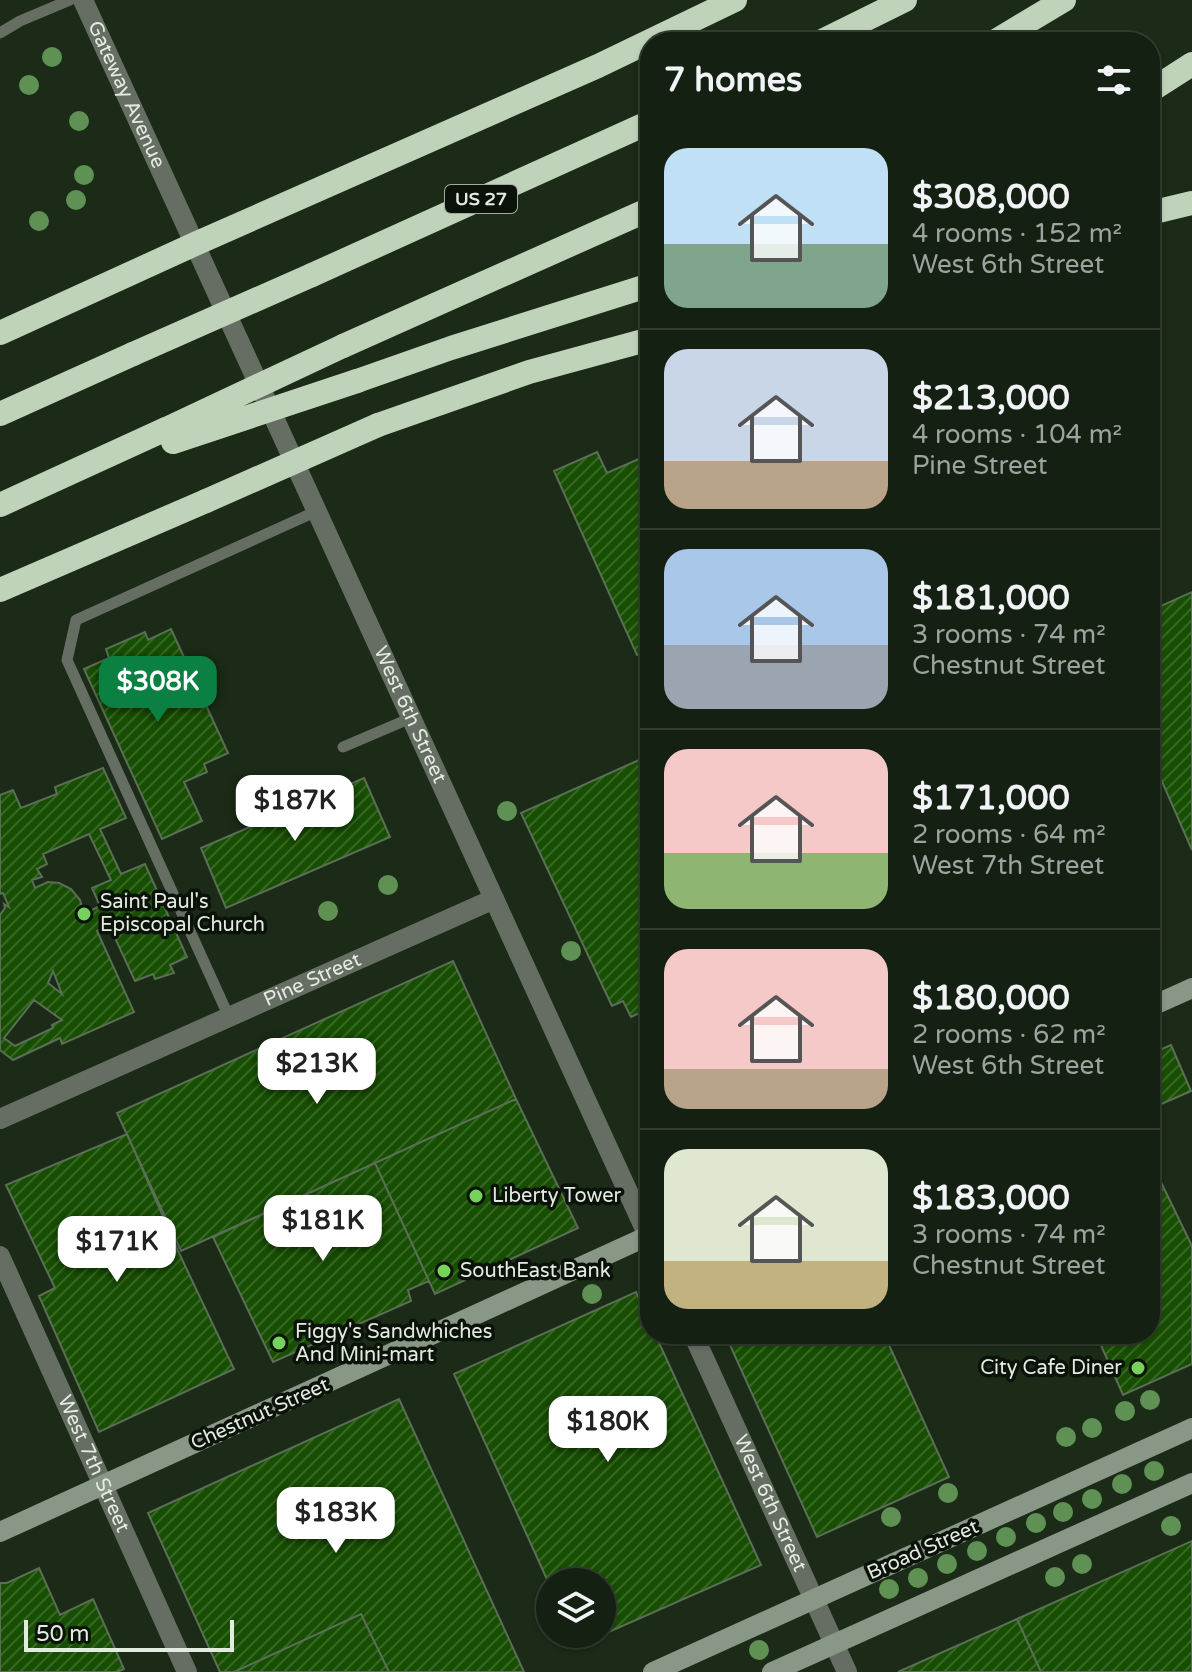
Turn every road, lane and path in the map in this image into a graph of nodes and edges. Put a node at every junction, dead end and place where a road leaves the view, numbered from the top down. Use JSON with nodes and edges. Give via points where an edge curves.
{"nodes":[{"id":1,"x":70,"y":0,"type":"edge"},
{"id":2,"x":83,"y":0,"type":"edge"},
{"id":3,"x":735,"y":0,"type":"edge"},
{"id":4,"x":905,"y":0,"type":"edge"},
{"id":5,"x":1064,"y":0,"type":"edge"},
{"id":6,"x":669,"y":32,"type":"edge"},
{"id":7,"x":840,"y":32,"type":"edge"},
{"id":8,"x":1011,"y":32,"type":"edge"},
{"id":9,"x":0,"y":33,"type":"edge"},
{"id":10,"x":640,"y":46,"type":"edge"},
{"id":11,"x":1192,"y":64,"type":"edge"},
{"id":12,"x":1160,"y":85,"type":"edge"},
{"id":13,"x":640,"y":127,"type":"edge"},
{"id":14,"x":170,"y":189,"type":"joint"},
{"id":15,"x":1192,"y":203,"type":"edge"},
{"id":16,"x":1160,"y":211,"type":"edge"},
{"id":17,"x":640,"y":213,"type":"edge"},
{"id":18,"x":195,"y":244,"type":"junction"},
{"id":19,"x":640,"y":288,"type":"edge"},
{"id":20,"x":0,"y":333,"type":"edge"},
{"id":21,"x":640,"y":342,"type":"edge"},
{"id":22,"x":0,"y":414,"type":"edge"},
{"id":23,"x":170,"y":436,"type":"junction"},
{"id":24,"x":0,"y":505,"type":"edge"},
{"id":25,"x":317,"y":511,"type":"junction"},
{"id":26,"x":0,"y":590,"type":"edge"},
{"id":27,"x":411,"y":718,"type":"junction"},
{"id":28,"x":343,"y":747,"type":"dead end"},
{"id":29,"x":494,"y":899,"type":"junction"},
{"id":30,"x":1192,"y":989,"type":"edge"},
{"id":31,"x":1160,"y":1003,"type":"edge"},
{"id":32,"x":229,"y":1017,"type":"junction"},
{"id":33,"x":0,"y":1119,"type":"edge"},
{"id":34,"x":640,"y":1217,"type":"edge"},
{"id":35,"x":640,"y":1241,"type":"edge"},
{"id":36,"x":0,"y":1256,"type":"edge"},
{"id":37,"x":698,"y":1344,"type":"edge"},
{"id":38,"x":1192,"y":1428,"type":"edge"},
{"id":39,"x":1192,"y":1483,"type":"edge"},
{"id":40,"x":104,"y":1485,"type":"junction"},
{"id":41,"x":0,"y":1532,"type":"edge"},
{"id":42,"x":815,"y":1599,"type":"junction"},
{"id":43,"x":834,"y":1645,"type":"junction"},
{"id":44,"x":187,"y":1672,"type":"edge"},
{"id":45,"x":653,"y":1672,"type":"edge"},
{"id":46,"x":772,"y":1672,"type":"edge"},
{"id":47,"x":847,"y":1672,"type":"edge"}],
"edges":[{"from":1,"to":9,"type":"lane"},
{"from":2,"to":14,"type":"street","name":"Gateway Avenue"},
{"from":3,"to":6,"type":"highway"},
{"from":4,"to":7,"type":"highway"},
{"from":5,"to":8,"type":"highway"},
{"from":10,"to":18,"type":"highway"},
{"from":11,"to":12,"type":"highway"},
{"from":13,"to":22,"type":"highway","number":"US 27","bridge":true},
{"from":14,"to":18,"type":"street","name":"West 6th Street"},
{"from":15,"to":16,"type":"highway"},
{"from":17,"to":23,"type":"highway","bridge":true,"via":[[343,346]]},
{"from":18,"to":20,"type":"highway"},
{"from":18,"to":25,"type":"street","name":"West 6th Street"},
{"from":19,"to":23,"type":"highway","bridge":true},
{"from":21,"to":26,"type":"highway","bridge":true,"via":[[529,372],[378,425]]},
{"from":23,"to":24,"type":"highway","via":[[97,461]]},
{"from":25,"to":27,"type":"street","name":"West 6th Street"},
{"from":25,"to":32,"type":"lane","via":[[76,620],[67,660]]},
{"from":27,"to":28,"type":"lane"},
{"from":27,"to":29,"type":"street","name":"West 6th Street"},
{"from":29,"to":32,"type":"street","name":"Pine Street"},
{"from":29,"to":34,"type":"street","name":"West 6th Street"},
{"from":30,"to":31,"type":"street"},
{"from":32,"to":33,"type":"street","name":"Pine Street"},
{"from":35,"to":40,"type":"street","name":"Chestnut Street"},
{"from":36,"to":40,"type":"street","name":"West 7th Street"},
{"from":37,"to":42,"type":"street","name":"West 6th Street"},
{"from":38,"to":42,"type":"street","name":"Broad Street"},
{"from":39,"to":43,"type":"street"},
{"from":40,"to":41,"type":"street","name":"Chestnut Street"},
{"from":40,"to":44,"type":"street","name":"West 7th Street"},
{"from":42,"to":43,"type":"street","name":"West 6th Street"},
{"from":42,"to":45,"type":"street","name":"Broad Street"},
{"from":43,"to":46,"type":"street"},
{"from":43,"to":47,"type":"street","name":"West 6th Street"}]}
